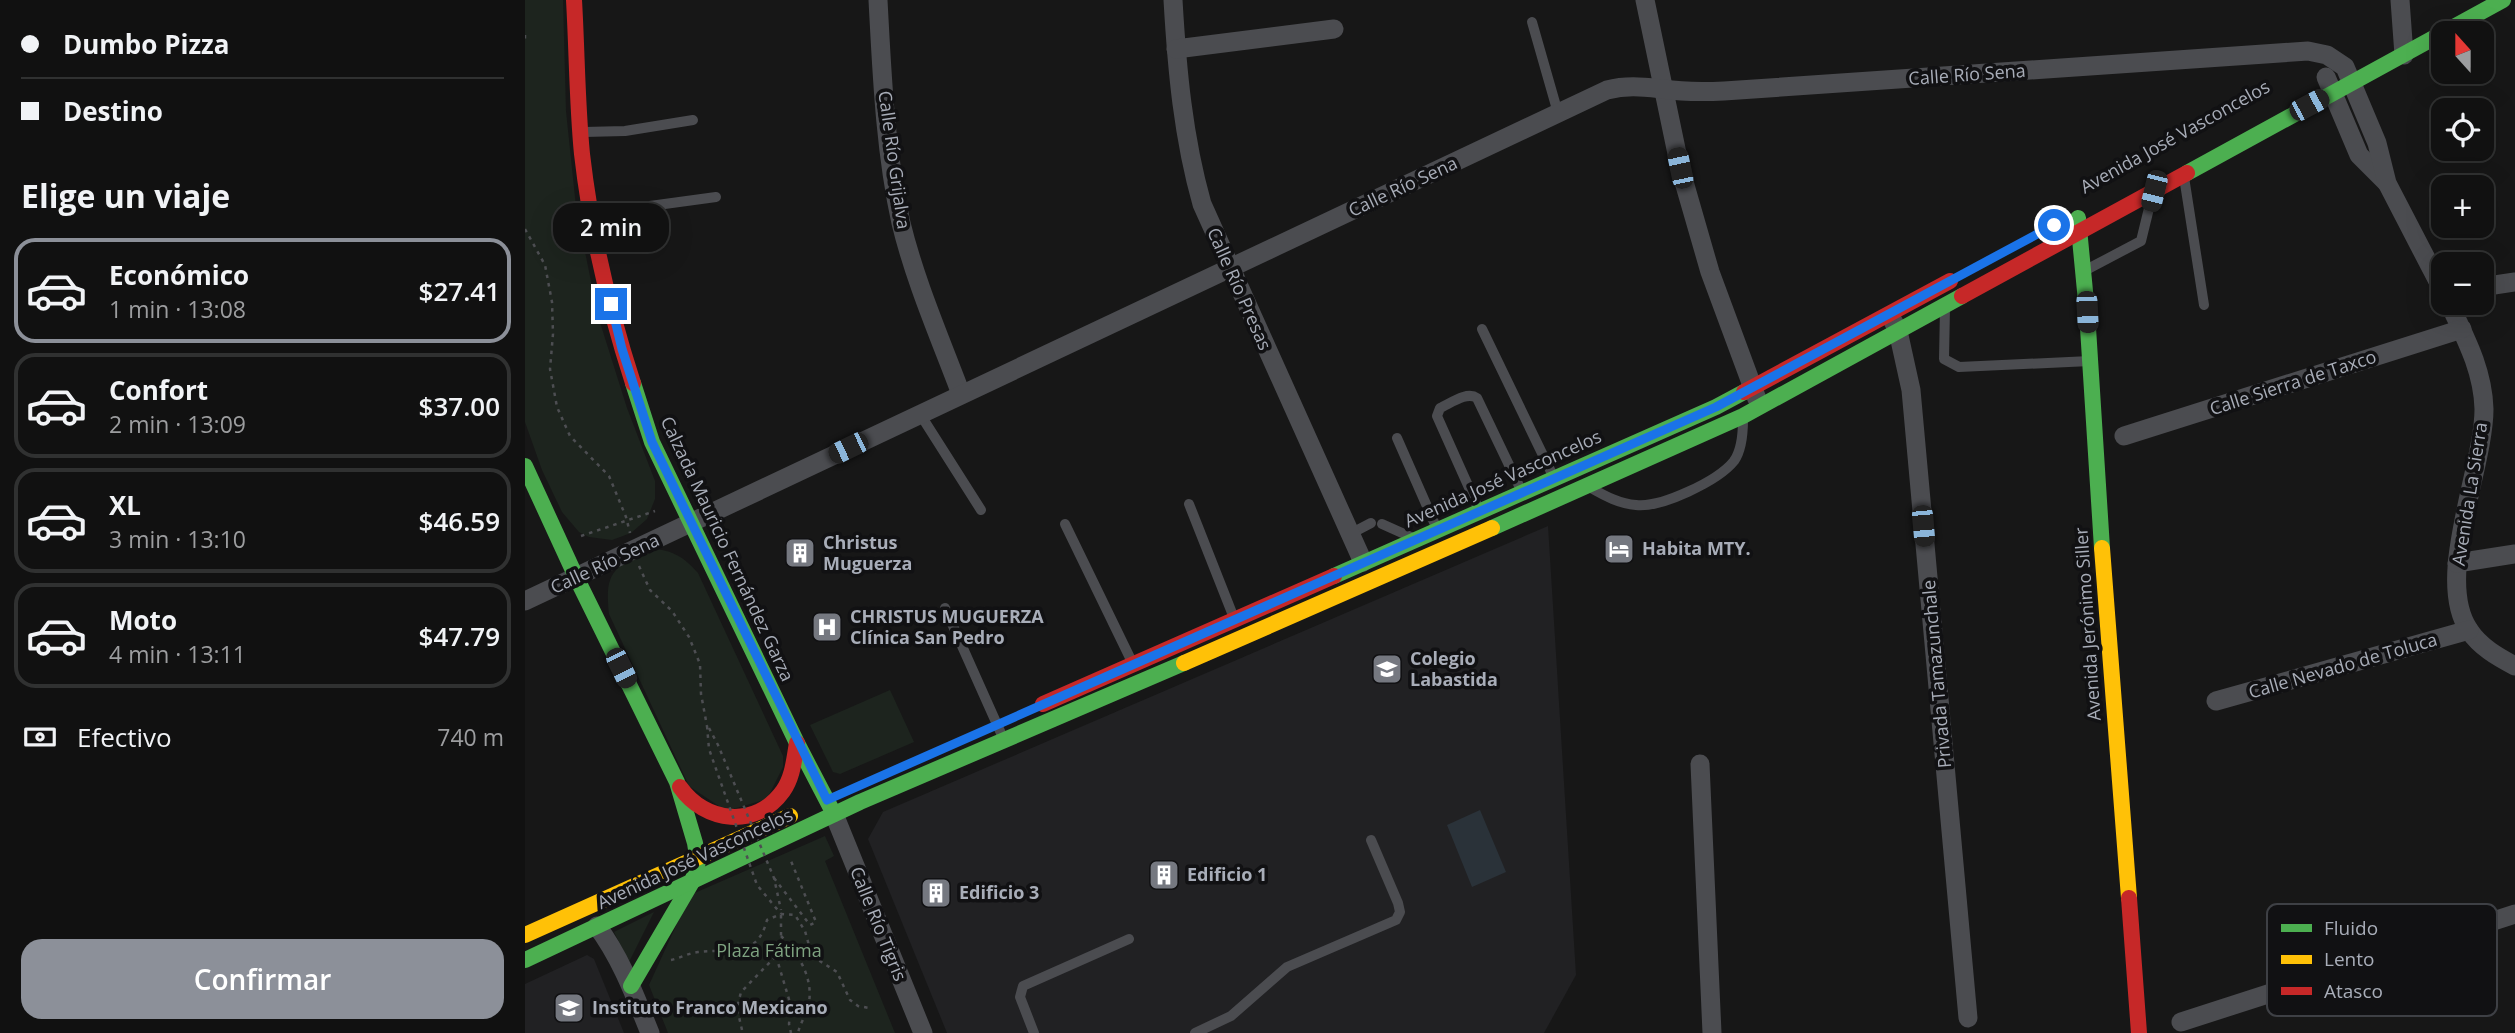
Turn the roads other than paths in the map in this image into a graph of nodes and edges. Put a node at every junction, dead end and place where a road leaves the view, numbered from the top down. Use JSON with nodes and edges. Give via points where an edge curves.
{"nodes":[{"id":1,"x":574,"y":0,"type":"edge"},
{"id":2,"x":878,"y":0,"type":"edge"},
{"id":3,"x":1173,"y":0,"type":"edge"},
{"id":4,"x":1646,"y":0,"type":"edge"},
{"id":5,"x":2400,"y":0,"type":"edge"},
{"id":6,"x":2503,"y":0,"type":"edge"},
{"id":7,"x":1532,"y":22,"type":"dead end"},
{"id":8,"x":1334,"y":29,"type":"dead end"},
{"id":9,"x":2403,"y":41,"type":"junction"},
{"id":10,"x":1175,"y":49,"type":"junction"},
{"id":11,"x":2351,"y":70,"type":"junction"},
{"id":12,"x":2324,"y":85,"type":"junction"},
{"id":13,"x":1663,"y":89,"type":"junction"},
{"id":14,"x":1558,"y":113,"type":"junction"},
{"id":15,"x":693,"y":120,"type":"dead end"},
{"id":16,"x":580,"y":132,"type":"junction"},
{"id":17,"x":2183,"y":175,"type":"junction"},
{"id":18,"x":2387,"y":183,"type":"junction"},
{"id":19,"x":2154,"y":191,"type":"junction"},
{"id":20,"x":716,"y":197,"type":"dead end"},
{"id":21,"x":2078,"y":213,"type":"dead end"},
{"id":22,"x":591,"y":214,"type":"junction"},
{"id":23,"x":2080,"y":232,"type":"junction"},
{"id":24,"x":2431,"y":268,"type":"edge"},
{"id":25,"x":1229,"y":269,"type":"junction"},
{"id":26,"x":2084,"y":271,"type":"junction"},
{"id":27,"x":1960,"y":276,"type":"dead end"},
{"id":28,"x":2515,"y":282,"type":"edge"},
{"id":29,"x":2494,"y":285,"type":"edge"},
{"id":30,"x":1945,"y":304,"type":"junction"},
{"id":31,"x":2204,"y":304,"type":"dead end"},
{"id":32,"x":2455,"y":315,"type":"edge"},
{"id":33,"x":1894,"y":323,"type":"junction"},
{"id":34,"x":1482,"y":329,"type":"dead end"},
{"id":35,"x":2462,"y":329,"type":"junction"},
{"id":36,"x":2090,"y":361,"type":"junction"},
{"id":37,"x":961,"y":394,"type":"junction"},
{"id":38,"x":1756,"y":397,"type":"junction"},
{"id":39,"x":920,"y":414,"type":"junction"},
{"id":40,"x":1743,"y":416,"type":"junction"},
{"id":41,"x":2124,"y":436,"type":"dead end"},
{"id":42,"x":1397,"y":438,"type":"dead end"},
{"id":43,"x":525,"y":466,"type":"edge"},
{"id":44,"x":1554,"y":478,"type":"junction"},
{"id":45,"x":1587,"y":486,"type":"junction"},
{"id":46,"x":1522,"y":493,"type":"junction"},
{"id":47,"x":1189,"y":504,"type":"dead end"},
{"id":48,"x":981,"y":510,"type":"dead end"},
{"id":49,"x":1479,"y":512,"type":"junction"},
{"id":50,"x":691,"y":523,"type":"junction"},
{"id":51,"x":1065,"y":524,"type":"dead end"},
{"id":52,"x":1437,"y":529,"type":"junction"},
{"id":53,"x":1350,"y":534,"type":"junction"},
{"id":54,"x":1415,"y":539,"type":"junction"},
{"id":55,"x":2515,"y":554,"type":"edge"},
{"id":56,"x":1363,"y":562,"type":"junction"},
{"id":57,"x":2457,"y":563,"type":"junction"},
{"id":58,"x":576,"y":577,"type":"junction"},
{"id":59,"x":525,"y":601,"type":"edge"},
{"id":60,"x":945,"y":608,"type":"dead end"},
{"id":61,"x":1234,"y":619,"type":"junction"},
{"id":62,"x":2469,"y":630,"type":"junction"},
{"id":63,"x":1242,"y":638,"type":"junction"},
{"id":64,"x":1133,"y":664,"type":"junction"},
{"id":65,"x":2515,"y":666,"type":"edge"},
{"id":66,"x":2216,"y":701,"type":"dead end"},
{"id":67,"x":1004,"y":721,"type":"junction"},
{"id":68,"x":1005,"y":740,"type":"junction"},
{"id":69,"x":797,"y":743,"type":"junction"},
{"id":70,"x":1700,"y":764,"type":"dead end"},
{"id":71,"x":901,"y":767,"type":"dead end"},
{"id":72,"x":677,"y":782,"type":"junction"},
{"id":73,"x":819,"y":807,"type":"junction"},
{"id":74,"x":1371,"y":840,"type":"dead end"},
{"id":75,"x":697,"y":857,"type":"junction"},
{"id":76,"x":692,"y":882,"type":"junction"},
{"id":77,"x":2515,"y":914,"type":"edge"},
{"id":78,"x":2497,"y":920,"type":"edge"},
{"id":79,"x":597,"y":926,"type":"junction"},
{"id":80,"x":528,"y":927,"type":"edge"},
{"id":81,"x":1129,"y":939,"type":"dead end"},
{"id":82,"x":534,"y":956,"type":"edge"},
{"id":83,"x":631,"y":986,"type":"junction"},
{"id":84,"x":2267,"y":994,"type":"edge"},
{"id":85,"x":1968,"y":1018,"type":"dead end"},
{"id":86,"x":2181,"y":1022,"type":"dead end"},
{"id":87,"x":650,"y":1033,"type":"edge"},
{"id":88,"x":923,"y":1033,"type":"edge"},
{"id":89,"x":1034,"y":1033,"type":"edge"},
{"id":90,"x":1195,"y":1033,"type":"edge"},
{"id":91,"x":1712,"y":1033,"type":"edge"},
{"id":92,"x":2139,"y":1033,"type":"edge"}],
"edges":[{"from":1,"to":16,"type":"main road","name":"Calzada Mauricio Fernández Garza"},
{"from":2,"to":37,"type":"street","name":"Calle Río Grijalva","via":[[889,145],[902,225]]},
{"from":3,"to":10,"type":"street","name":"Calle Río Presas"},
{"from":4,"to":13,"type":"street"},
{"from":5,"to":9,"type":"street"},
{"from":6,"to":9,"type":"main road","name":"Avenida José Vasconcelos"},
{"from":7,"to":14,"type":"lane"},
{"from":8,"to":10,"type":"street"},
{"from":9,"to":11,"type":"main road","name":"Avenida José Vasconcelos"},
{"from":10,"to":25,"type":"street","name":"Calle Río Presas","via":[[1191,166]]},
{"from":11,"to":12,"type":"main road","name":"Avenida José Vasconcelos"},
{"from":11,"to":13,"type":"street","name":"Calle Río Sena","via":[[2327,55],[2308,51],[1724,91]]},
{"from":11,"to":18,"type":"street"},
{"from":12,"to":17,"type":"main road","name":"Avenida José Vasconcelos"},
{"from":12,"to":18,"type":"street","via":[[2359,155]]},
{"from":13,"to":14,"type":"street","name":"Calle Río Sena","via":[[1618,87]]},
{"from":13,"to":38,"type":"street","via":[[1710,272]]},
{"from":14,"to":25,"type":"street","name":"Calle Río Sena"},
{"from":15,"to":16,"type":"lane","via":[[625,131]]},
{"from":16,"to":22,"type":"main road","name":"Calzada Mauricio Fernández Garza"},
{"from":17,"to":19,"type":"main road","name":"Avenida José Vasconcelos"},
{"from":17,"to":31,"type":"lane"},
{"from":18,"to":24,"type":"street"},
{"from":19,"to":23,"type":"main road","name":"Avenida José Vasconcelos"},
{"from":19,"to":26,"type":"lane","via":[[2141,241]]},
{"from":20,"to":22,"type":"lane"},
{"from":21,"to":23,"type":"main road","name":"Avenida Jerónimo Siller"},
{"from":22,"to":50,"type":"main road","name":"Calzada Mauricio Fernández Garza","via":[[622,349],[652,442]]},
{"from":23,"to":26,"type":"main road","name":"Avenida Jerónimo Siller"},
{"from":23,"to":30,"type":"main road","name":"Avenida José Vasconcelos"},
{"from":25,"to":37,"type":"street","name":"Calle Río Sena"},
{"from":25,"to":53,"type":"street","name":"Calle Río Presas"},
{"from":26,"to":36,"type":"main road","name":"Avenida Jerónimo Siller"},
{"from":27,"to":33,"type":"main road","name":"Avenida José Vasconcelos"},
{"from":28,"to":29,"type":"street"},
{"from":30,"to":33,"type":"main road","name":"Avenida José Vasconcelos"},
{"from":30,"to":36,"type":"lane","via":[[1944,359],[1959,367]]},
{"from":32,"to":35,"type":"street","name":"Avenida La Sierra"},
{"from":33,"to":38,"type":"main road","name":"Avenida José Vasconcelos"},
{"from":33,"to":85,"type":"street","name":"Privada Tamazunchale","via":[[1911,390]]},
{"from":34,"to":44,"type":"lane"},
{"from":35,"to":41,"type":"street","name":"Calle Sierra de Taxco"},
{"from":35,"to":57,"type":"street","name":"Avenida La Sierra","via":[[2479,369],[2484,412]]},
{"from":36,"to":92,"type":"main road","name":"Avenida Jerónimo Siller"},
{"from":37,"to":39,"type":"street","name":"Calle Río Sena"},
{"from":38,"to":40,"type":"main road","name":"Avenida José Vasconcelos"},
{"from":38,"to":44,"type":"main road","name":"Avenida José Vasconcelos"},
{"from":39,"to":48,"type":"lane"},
{"from":39,"to":50,"type":"street","name":"Calle Río Sena"},
{"from":40,"to":45,"type":"main road","name":"Avenida José Vasconcelos"},
{"from":40,"to":45,"type":"lane","via":[[1741,444],[1734,460],[1685,493],[1637,506]]},
{"from":42,"to":52,"type":"lane"},
{"from":43,"to":58,"type":"main road"},
{"from":44,"to":46,"type":"main road","name":"Avenida José Vasconcelos"},
{"from":45,"to":63,"type":"main road","name":"Avenida José Vasconcelos"},
{"from":46,"to":49,"type":"main road","name":"Avenida José Vasconcelos"},
{"from":46,"to":49,"type":"lane","via":[[1477,398],[1467,395],[1440,408],[1437,416]]},
{"from":47,"to":61,"type":"lane"},
{"from":49,"to":52,"type":"main road","name":"Avenida José Vasconcelos"},
{"from":50,"to":58,"type":"street","name":"Calle Río Sena"},
{"from":50,"to":69,"type":"main road","name":"Calzada Mauricio Fernández Garza"},
{"from":51,"to":64,"type":"lane"},
{"from":52,"to":54,"type":"main road","name":"Avenida José Vasconcelos"},
{"from":53,"to":54,"type":"lane","via":[[1377,524]]},
{"from":53,"to":56,"type":"street","name":"Calle Río Presas"},
{"from":54,"to":56,"type":"main road","name":"Avenida José Vasconcelos"},
{"from":55,"to":57,"type":"street"},
{"from":56,"to":61,"type":"main road","name":"Avenida José Vasconcelos"},
{"from":57,"to":62,"type":"street","name":"Avenida La Sierra","via":[[2459,605]]},
{"from":58,"to":59,"type":"street","name":"Calle Río Sena"},
{"from":58,"to":72,"type":"main road"},
{"from":60,"to":67,"type":"lane"},
{"from":61,"to":63,"type":"lane"},
{"from":61,"to":64,"type":"main road","name":"Avenida José Vasconcelos"},
{"from":62,"to":65,"type":"street","name":"Avenida La Sierra","via":[[2491,653]]},
{"from":62,"to":66,"type":"street","name":"Calle Nevado de Toluca"},
{"from":63,"to":68,"type":"main road","name":"Avenida José Vasconcelos"},
{"from":64,"to":67,"type":"main road","name":"Avenida José Vasconcelos"},
{"from":67,"to":68,"type":"lane"},
{"from":68,"to":73,"type":"main road","name":"Avenida José Vasconcelos"},
{"from":69,"to":72,"type":"main road","via":[[784,790],[757,811],[736,816],[712,813],[690,800]]},
{"from":69,"to":73,"type":"main road","name":"Calzada Mauricio Fernández Garza"},
{"from":70,"to":91,"type":"street"},
{"from":71,"to":73,"type":"main road","name":"Avenida José Vasconcelos"},
{"from":72,"to":75,"type":"main road"},
{"from":73,"to":75,"type":"main road","name":"Avenida José Vasconcelos"},
{"from":73,"to":76,"type":"main road","name":"Avenida José Vasconcelos"},
{"from":73,"to":88,"type":"street","name":"Calle Río Tigris"},
{"from":74,"to":90,"type":"lane","via":[[1398,903],[1396,920],[1287,967],[1231,1016]]},
{"from":75,"to":76,"type":"main road"},
{"from":75,"to":80,"type":"main road","name":"Avenida José Vasconcelos"},
{"from":76,"to":79,"type":"main road","name":"Avenida José Vasconcelos"},
{"from":76,"to":83,"type":"main road"},
{"from":77,"to":78,"type":"street"},
{"from":79,"to":82,"type":"main road","name":"Avenida José Vasconcelos"},
{"from":79,"to":83,"type":"street"},
{"from":80,"to":82,"type":"street"},
{"from":81,"to":89,"type":"lane","via":[[1023,986],[1020,997]]},
{"from":83,"to":87,"type":"street"},
{"from":84,"to":86,"type":"street"}]}
